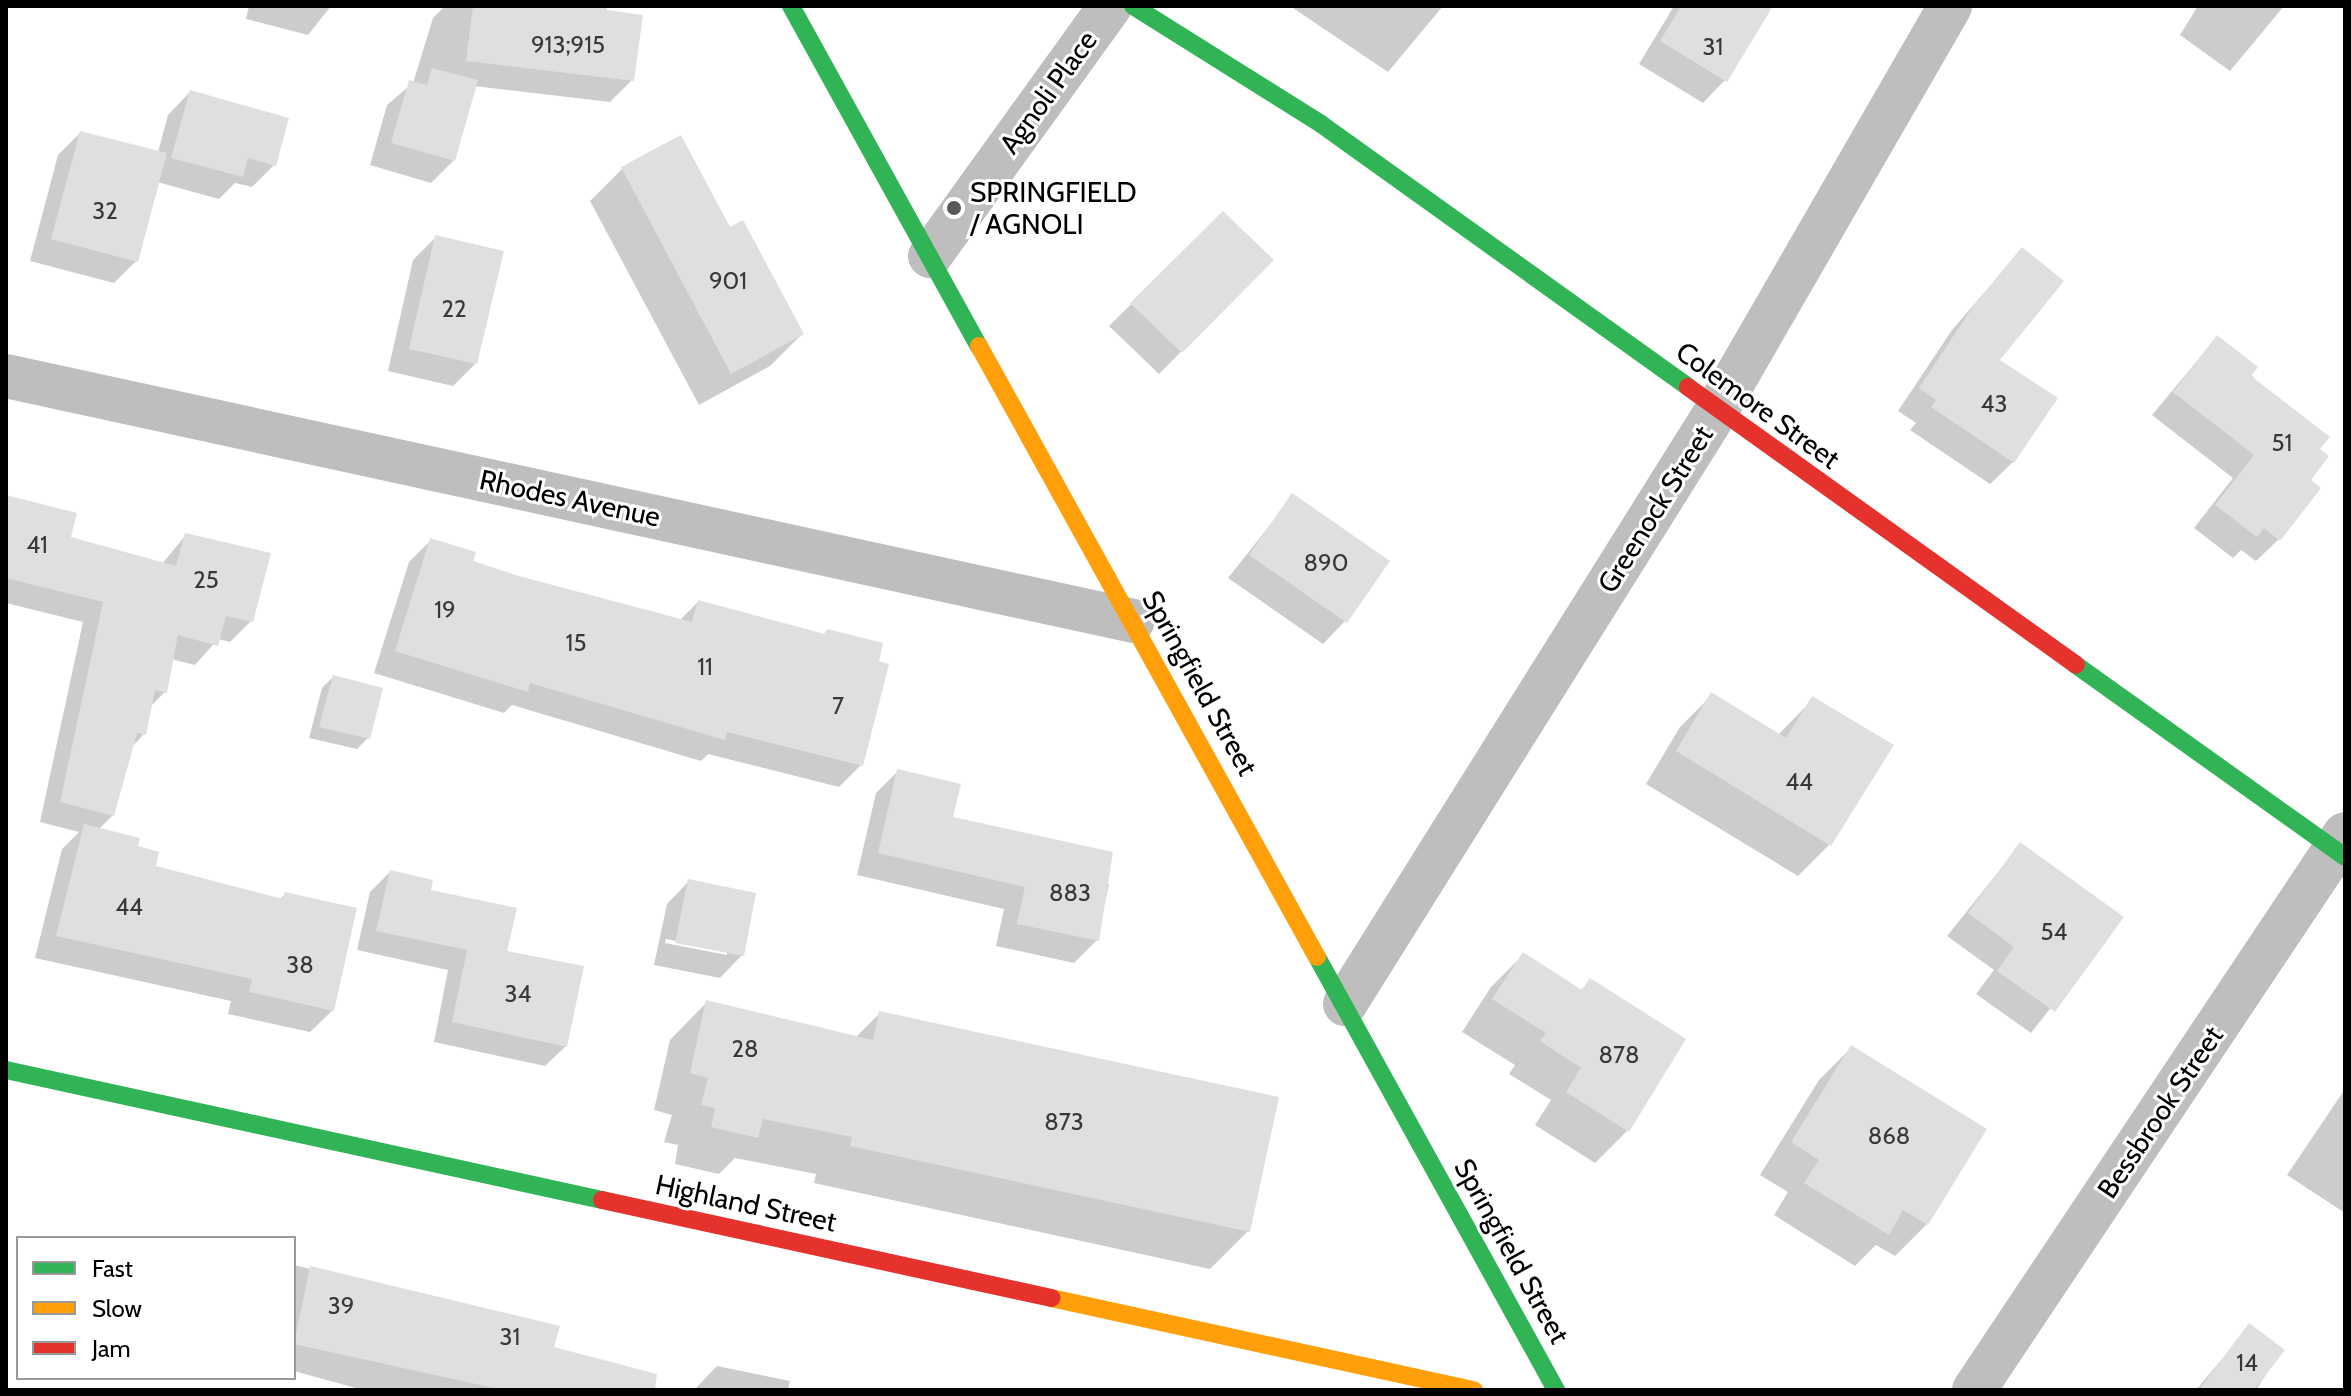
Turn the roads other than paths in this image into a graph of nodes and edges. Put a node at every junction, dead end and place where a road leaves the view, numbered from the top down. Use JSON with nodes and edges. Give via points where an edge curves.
{"nodes":[{"id":1,"x":791,"y":6,"type":"edge"},
{"id":2,"x":1110,"y":6,"type":"edge"},
{"id":3,"x":1133,"y":6,"type":"edge"},
{"id":4,"x":1950,"y":6,"type":"edge"},
{"id":5,"x":930,"y":256,"type":"junction"},
{"id":6,"x":6,"y":376,"type":"edge"},
{"id":7,"x":1717,"y":410,"type":"junction"},
{"id":8,"x":1133,"y":621,"type":"junction"},
{"id":9,"x":2342,"y":847,"type":"edge"},
{"id":10,"x":1345,"y":1004,"type":"junction"},
{"id":11,"x":6,"y":1070,"type":"edge"},
{"id":12,"x":1474,"y":1390,"type":"edge"},
{"id":13,"x":1556,"y":1390,"type":"edge"},
{"id":14,"x":1974,"y":1390,"type":"edge"}],
"edges":[{"from":1,"to":5,"type":"street","name":"Springfield Street"},
{"from":2,"to":5,"type":"street","name":"Agnoli Place"},
{"from":3,"to":7,"type":"street","name":"Colemore Street","via":[[1321,124]]},
{"from":4,"to":7,"type":"street","name":"Greenock Street"},
{"from":5,"to":8,"type":"street","name":"Springfield Street"},
{"from":6,"to":8,"type":"street","name":"Rhodes Avenue"},
{"from":7,"to":9,"type":"street","name":"Colemore Street"},
{"from":7,"to":10,"type":"street","name":"Greenock Street"},
{"from":8,"to":10,"type":"street","name":"Springfield Street"},
{"from":9,"to":14,"type":"street","name":"Bessbrook Street"},
{"from":10,"to":13,"type":"street","name":"Springfield Street"},
{"from":11,"to":12,"type":"street","name":"Highland Street"}]}
